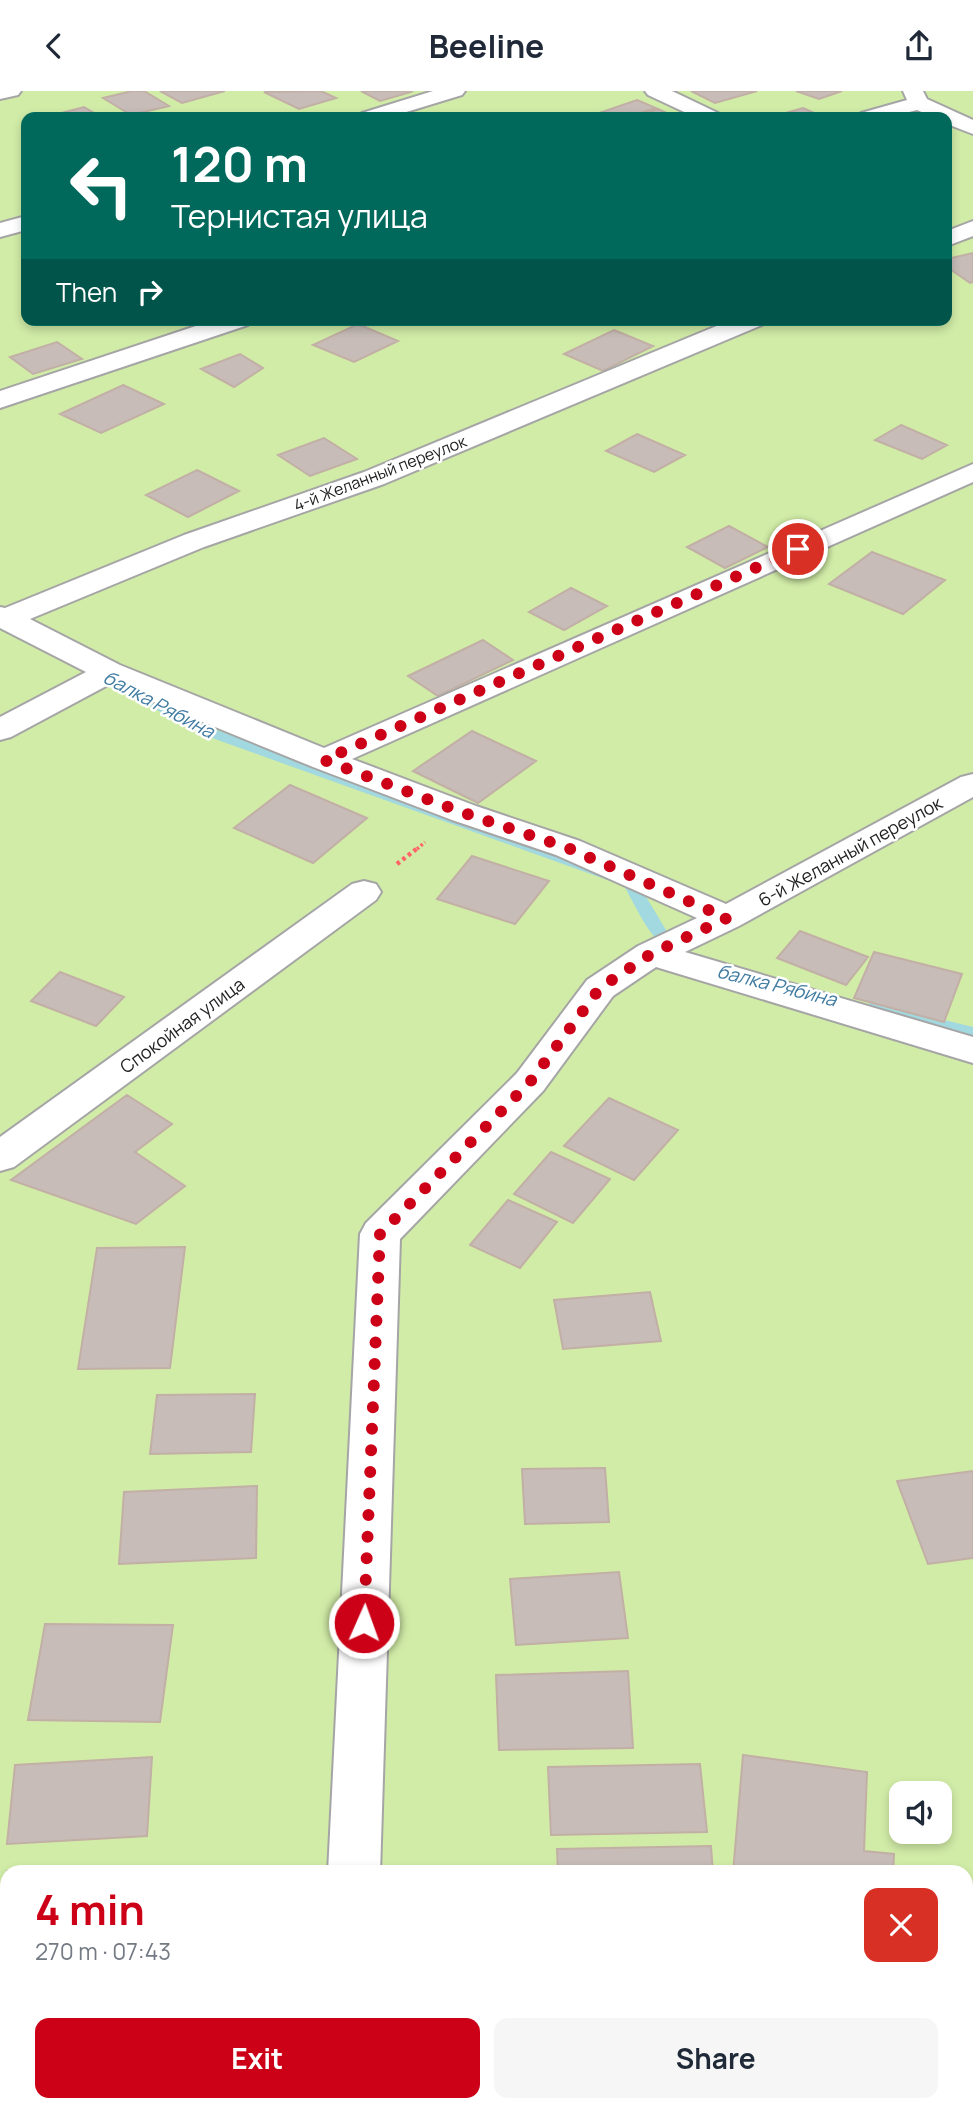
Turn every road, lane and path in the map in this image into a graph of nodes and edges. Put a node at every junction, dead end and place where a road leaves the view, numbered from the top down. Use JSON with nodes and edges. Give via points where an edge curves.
{"nodes":[{"id":1,"x":11,"y":91,"type":"edge"},
{"id":2,"x":455,"y":91,"type":"edge"},
{"id":3,"x":655,"y":91,"type":"edge"},
{"id":4,"x":0,"y":93,"type":"edge"},
{"id":5,"x":916,"y":97,"type":"edge"},
{"id":6,"x":386,"y":112,"type":"edge"},
{"id":7,"x":700,"y":112,"type":"edge"},
{"id":8,"x":880,"y":112,"type":"edge"},
{"id":9,"x":944,"y":112,"type":"edge"},
{"id":10,"x":952,"y":117,"type":"edge"},
{"id":11,"x":973,"y":128,"type":"edge"},
{"id":12,"x":952,"y":219,"type":"edge"},
{"id":13,"x":21,"y":224,"type":"edge"},
{"id":14,"x":973,"y":228,"type":"edge"},
{"id":15,"x":0,"y":230,"type":"edge"},
{"id":16,"x":952,"y":237,"type":"edge"},
{"id":17,"x":221,"y":326,"type":"edge"},
{"id":18,"x":739,"y":326,"type":"edge"},
{"id":19,"x":0,"y":400,"type":"edge"},
{"id":20,"x":973,"y":472,"type":"edge"},
{"id":21,"x":3,"y":617,"type":"edge"},
{"id":22,"x":109,"y":672,"type":"junction"},
{"id":23,"x":0,"y":730,"type":"edge"},
{"id":24,"x":324,"y":760,"type":"junction"},
{"id":25,"x":973,"y":784,"type":"edge"},
{"id":26,"x":464,"y":813,"type":"junction"},
{"id":27,"x":364,"y":892,"type":"joint"},
{"id":28,"x":727,"y":918,"type":"junction"},
{"id":29,"x":651,"y":954,"type":"junction"},
{"id":30,"x":973,"y":1050,"type":"edge"},
{"id":31,"x":0,"y":1157,"type":"edge"},
{"id":32,"x":354,"y":1865,"type":"edge"}],
"edges":[{"from":1,"to":4,"type":"street"},
{"from":2,"to":6,"type":"street"},
{"from":3,"to":7,"type":"street"},
{"from":5,"to":8,"type":"street"},
{"from":5,"to":9,"type":"street"},
{"from":10,"to":11,"type":"street"},
{"from":12,"to":14,"type":"street"},
{"from":13,"to":15,"type":"street"},
{"from":14,"to":16,"type":"street"},
{"from":17,"to":19,"type":"street"},
{"from":18,"to":21,"type":"street","name":"4-й Желанный переулок","via":[[374,478],[194,541]]},
{"from":20,"to":24,"type":"street"},
{"from":21,"to":22,"type":"street"},
{"from":22,"to":23,"type":"street"},
{"from":22,"to":24,"type":"street"},
{"from":24,"to":26,"type":"street"},
{"from":25,"to":28,"type":"street","name":"6-й Желанный переулок"},
{"from":26,"to":27,"type":"path"},
{"from":26,"to":28,"type":"street","via":[[568,848]]},
{"from":27,"to":31,"type":"street","name":"Спокойная улица"},
{"from":28,"to":29,"type":"street","name":"6-й Желанный переулок"},
{"from":29,"to":30,"type":"street"},
{"from":29,"to":32,"type":"street","name":"6-й Желанный переулок","via":[[600,988],[530,1082],[380,1234]]}]}
